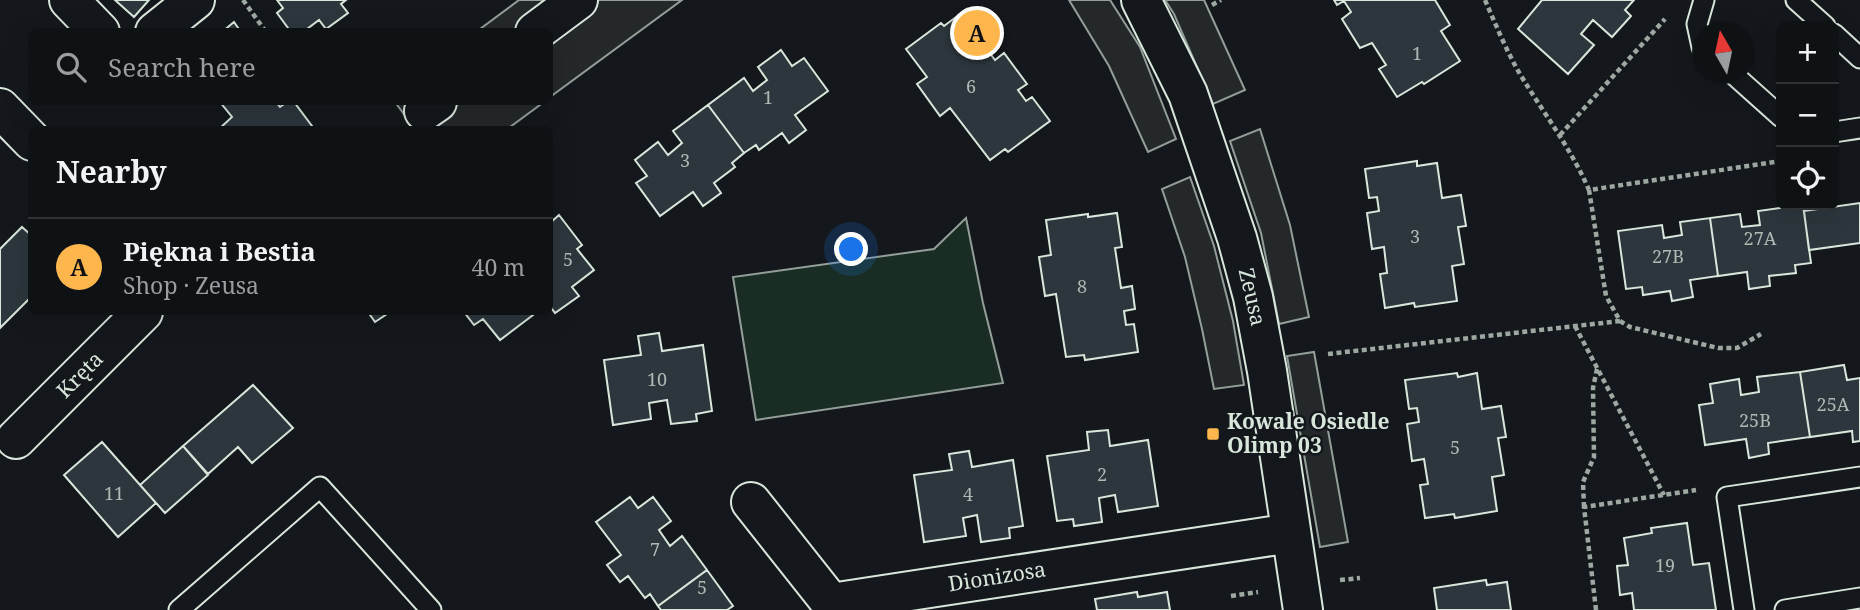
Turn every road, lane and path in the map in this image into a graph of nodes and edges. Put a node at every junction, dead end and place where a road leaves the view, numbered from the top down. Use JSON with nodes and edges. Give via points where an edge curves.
{"nodes":[{"id":1,"x":69,"y":0,"type":"edge"},
{"id":2,"x":195,"y":0,"type":"edge"},
{"id":3,"x":243,"y":0,"type":"edge"},
{"id":4,"x":578,"y":0,"type":"edge"},
{"id":5,"x":1141,"y":0,"type":"edge"},
{"id":6,"x":1221,"y":0,"type":"edge"},
{"id":7,"x":1485,"y":0,"type":"edge"},
{"id":8,"x":1704,"y":0,"type":"edge"},
{"id":9,"x":1796,"y":0,"type":"edge"},
{"id":10,"x":1212,"y":5,"type":"dead end"},
{"id":11,"x":1673,"y":10,"type":"dead end"},
{"id":12,"x":1698,"y":21,"type":"edge"},
{"id":13,"x":1819,"y":21,"type":"edge"},
{"id":14,"x":96,"y":28,"type":"edge"},
{"id":15,"x":160,"y":28,"type":"edge"},
{"id":16,"x":262,"y":28,"type":"edge"},
{"id":17,"x":540,"y":28,"type":"edge"},
{"id":18,"x":1839,"y":39,"type":"edge"},
{"id":19,"x":1860,"y":58,"type":"edge"},
{"id":20,"x":1743,"y":84,"type":"edge"},
{"id":21,"x":0,"y":108,"type":"edge"},
{"id":22,"x":1776,"y":113,"type":"edge"},
{"id":23,"x":1860,"y":128,"type":"edge"},
{"id":24,"x":1839,"y":131,"type":"edge"},
{"id":25,"x":1560,"y":135,"type":"junction"},
{"id":26,"x":28,"y":137,"type":"edge"},
{"id":27,"x":1776,"y":162,"type":"edge"},
{"id":28,"x":1589,"y":190,"type":"junction"},
{"id":29,"x":140,"y":315,"type":"edge"},
{"id":30,"x":1620,"y":321,"type":"junction"},
{"id":31,"x":1575,"y":326,"type":"junction"},
{"id":32,"x":1761,"y":334,"type":"dead end"},
{"id":33,"x":1328,"y":354,"type":"dead end"},
{"id":34,"x":1597,"y":369,"type":"junction"},
{"id":35,"x":16,"y":439,"type":"dead end"},
{"id":36,"x":1860,"y":477,"type":"edge"},
{"id":37,"x":1689,"y":491,"type":"dead end"},
{"id":38,"x":1664,"y":495,"type":"junction"},
{"id":39,"x":751,"y":502,"type":"dead end"},
{"id":40,"x":1584,"y":507,"type":"junction"},
{"id":41,"x":1291,"y":533,"type":"junction"},
{"id":42,"x":1860,"y":598,"type":"edge"},
{"id":43,"x":179,"y":610,"type":"edge"},
{"id":44,"x":431,"y":610,"type":"edge"},
{"id":45,"x":1303,"y":610,"type":"edge"},
{"id":46,"x":1597,"y":610,"type":"edge"},
{"id":47,"x":1744,"y":610,"type":"edge"},
{"id":48,"x":1785,"y":610,"type":"edge"}],
"edges":[{"from":1,"to":14,"type":"street"},
{"from":2,"to":15,"type":"street"},
{"from":3,"to":16,"type":"path"},
{"from":4,"to":17,"type":"street"},
{"from":5,"to":41,"type":"street","name":"Zeusa","via":[[1188,94],[1253,297]]},
{"from":6,"to":10,"type":"path"},
{"from":7,"to":25,"type":"path","via":[[1517,68]]},
{"from":8,"to":12,"type":"lane"},
{"from":9,"to":13,"type":"lane"},
{"from":11,"to":25,"type":"path"},
{"from":18,"to":19,"type":"lane"},
{"from":20,"to":22,"type":"lane"},
{"from":21,"to":26,"type":"street"},
{"from":23,"to":24,"type":"lane"},
{"from":25,"to":28,"type":"path"},
{"from":27,"to":28,"type":"path"},
{"from":28,"to":30,"type":"path","via":[[1606,296]]},
{"from":29,"to":35,"type":"street","name":"Kręta"},
{"from":30,"to":31,"type":"path"},
{"from":30,"to":32,"type":"path","via":[[1718,348],[1737,348]]},
{"from":31,"to":33,"type":"path"},
{"from":31,"to":34,"type":"path"},
{"from":34,"to":38,"type":"path"},
{"from":34,"to":40,"type":"path","via":[[1594,457],[1583,482]]},
{"from":36,"to":47,"type":"lane","via":[[1727,497]]},
{"from":37,"to":38,"type":"path"},
{"from":38,"to":40,"type":"path"},
{"from":39,"to":41,"type":"street","name":"Dionizosa","via":[[831,603]]},
{"from":40,"to":46,"type":"path"},
{"from":41,"to":45,"type":"street","name":"Zeusa"},
{"from":42,"to":48,"type":"lane"},
{"from":43,"to":44,"type":"lane","via":[[320,486]]}]}
